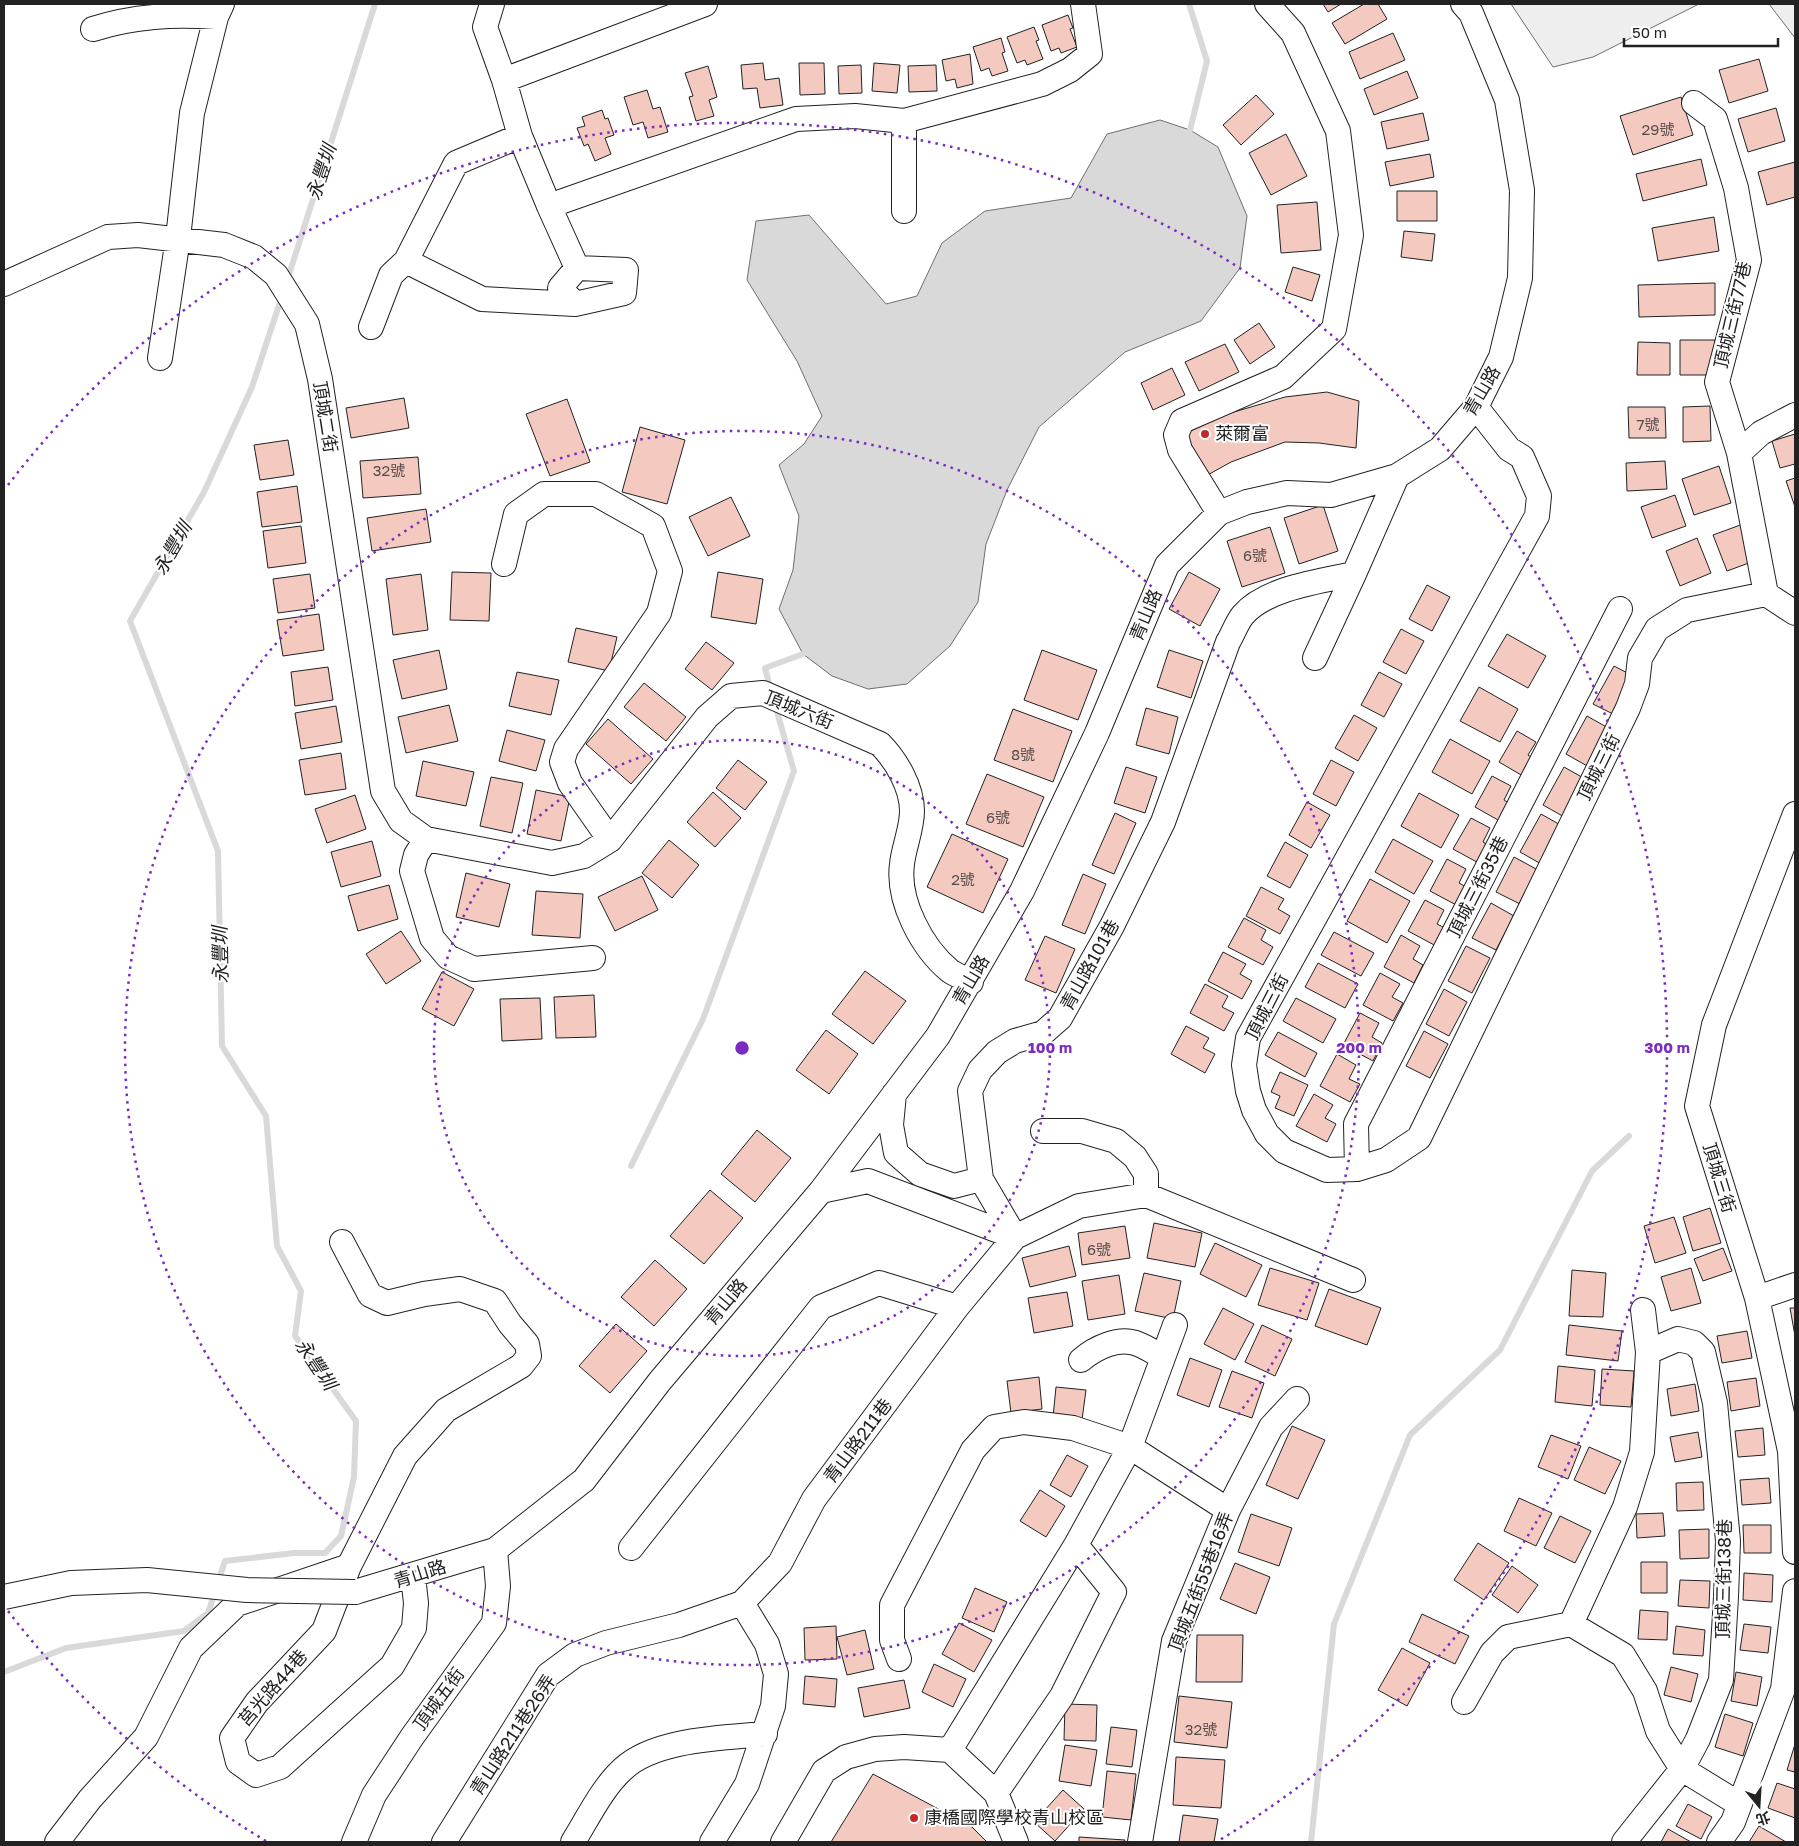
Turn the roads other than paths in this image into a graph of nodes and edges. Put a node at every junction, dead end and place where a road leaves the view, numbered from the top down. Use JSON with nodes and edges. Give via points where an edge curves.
{"nodes":[{"id":1,"x":492,"y":4,"type":"edge"},
{"id":2,"x":705,"y":4,"type":"edge"},
{"id":3,"x":1082,"y":4,"type":"edge"},
{"id":4,"x":1267,"y":4,"type":"edge"},
{"id":5,"x":1463,"y":4,"type":"edge"},
{"id":6,"x":219,"y":10,"type":"edge"},
{"id":7,"x":93,"y":29,"type":"dead end"},
{"id":8,"x":504,"y":80,"type":"junction"},
{"id":9,"x":1694,"y":103,"type":"dead end"},
{"id":10,"x":904,"y":121,"type":"junction"},
{"id":11,"x":520,"y":136,"type":"junction"},
{"id":12,"x":548,"y":206,"type":"junction"},
{"id":13,"x":904,"y":212,"type":"dead end"},
{"id":14,"x":178,"y":238,"type":"junction"},
{"id":15,"x":406,"y":261,"type":"junction"},
{"id":16,"x":577,"y":268,"type":"junction"},
{"id":17,"x":4,"y":284,"type":"edge"},
{"id":18,"x":575,"y":304,"type":"junction"},
{"id":19,"x":371,"y":327,"type":"dead end"},
{"id":20,"x":160,"y":358,"type":"dead end"},
{"id":21,"x":1476,"y":408,"type":"junction"},
{"id":22,"x":1795,"y":415,"type":"edge"},
{"id":23,"x":1739,"y":453,"type":"junction"},
{"id":24,"x":1397,"y":476,"type":"junction"},
{"id":25,"x":1219,"y":514,"type":"junction"},
{"id":26,"x":504,"y":564,"type":"dead end"},
{"id":27,"x":1354,"y":574,"type":"junction"},
{"id":28,"x":1766,"y":594,"type":"junction"},
{"id":29,"x":1620,"y":609,"type":"dead end"},
{"id":30,"x":1795,"y":613,"type":"edge"},
{"id":31,"x":1315,"y":658,"type":"dead end"},
{"id":32,"x":1795,"y":814,"type":"edge"},
{"id":33,"x":426,"y":838,"type":"junction"},
{"id":34,"x":610,"y":840,"type":"junction"},
{"id":35,"x":593,"y":958,"type":"dead end"},
{"id":36,"x":971,"y":982,"type":"junction"},
{"id":37,"x":894,"y":1094,"type":"junction"},
{"id":38,"x":1043,"y":1131,"type":"dead end"},
{"id":39,"x":1357,"y":1169,"type":"junction"},
{"id":40,"x":981,"y":1179,"type":"junction"},
{"id":41,"x":821,"y":1190,"type":"junction"},
{"id":42,"x":1146,"y":1195,"type":"junction"},
{"id":43,"x":1015,"y":1237,"type":"junction"},
{"id":44,"x":342,"y":1242,"type":"dead end"},
{"id":45,"x":1354,"y":1280,"type":"dead end"},
{"id":46,"x":1795,"y":1285,"type":"edge"},
{"id":47,"x":1756,"y":1298,"type":"junction"},
{"id":48,"x":957,"y":1307,"type":"junction"},
{"id":49,"x":1643,"y":1310,"type":"dead end"},
{"id":50,"x":1175,"y":1325,"type":"dead end"},
{"id":51,"x":1648,"y":1352,"type":"junction"},
{"id":52,"x":1163,"y":1357,"type":"junction"},
{"id":53,"x":1081,"y":1360,"type":"dead end"},
{"id":54,"x":1297,"y":1399,"type":"dead end"},
{"id":55,"x":1130,"y":1447,"type":"junction"},
{"id":56,"x":1228,"y":1510,"type":"junction"},
{"id":57,"x":1076,"y":1545,"type":"junction"},
{"id":58,"x":631,"y":1548,"type":"dead end"},
{"id":59,"x":495,"y":1550,"type":"junction"},
{"id":60,"x":1795,"y":1552,"type":"edge"},
{"id":61,"x":349,"y":1566,"type":"junction"},
{"id":62,"x":413,"y":1576,"type":"junction"},
{"id":63,"x":1795,"y":1591,"type":"edge"},
{"id":64,"x":4,"y":1596,"type":"edge"},
{"id":65,"x":742,"y":1603,"type":"junction"},
{"id":66,"x":1570,"y":1624,"type":"junction"},
{"id":67,"x":899,"y":1659,"type":"dead end"},
{"id":68,"x":1464,"y":1702,"type":"dead end"},
{"id":69,"x":765,"y":1734,"type":"junction"},
{"id":70,"x":950,"y":1750,"type":"junction"},
{"id":71,"x":1682,"y":1769,"type":"junction"},
{"id":72,"x":996,"y":1793,"type":"junction"},
{"id":73,"x":1738,"y":1804,"type":"junction"},
{"id":74,"x":57,"y":1842,"type":"edge"},
{"id":75,"x":354,"y":1842,"type":"edge"},
{"id":76,"x":444,"y":1842,"type":"edge"},
{"id":77,"x":573,"y":1842,"type":"edge"},
{"id":78,"x":712,"y":1842,"type":"edge"},
{"id":79,"x":783,"y":1842,"type":"edge"},
{"id":80,"x":1016,"y":1842,"type":"edge"},
{"id":81,"x":1140,"y":1842,"type":"edge"},
{"id":82,"x":1624,"y":1842,"type":"edge"},
{"id":83,"x":1719,"y":1842,"type":"edge"}],
"edges":[{"from":1,"to":8,"type":"street","via":[[485,27]]},
{"from":2,"to":8,"type":"street"},
{"from":3,"to":10,"type":"street","via":[[1090,54],[1070,70],[1042,84]]},
{"from":4,"to":25,"type":"street","via":[[1293,33],[1338,131],[1351,234],[1334,329],[1282,377],[1182,421],[1176,435],[1180,450]]},
{"from":5,"to":21,"type":"street","name":"青山路","via":[[1471,13],[1507,100],[1522,190],[1520,278],[1502,357]]},
{"from":6,"to":7,"type":"street","via":[[149,16]]},
{"from":6,"to":14,"type":"street","via":[[192,113]]},
{"from":8,"to":11,"type":"street"},
{"from":9,"to":23,"type":"street","name":"頂城三街77巷","via":[[1715,119],[1736,188],[1748,260],[1717,382]]},
{"from":10,"to":12,"type":"street","via":[[855,116],[796,119]]},
{"from":10,"to":13,"type":"street"},
{"from":11,"to":12,"type":"street"},
{"from":11,"to":15,"type":"street","via":[[456,163]]},
{"from":12,"to":16,"type":"street"},
{"from":14,"to":17,"type":"street","name":"頂城二街","via":[[138,235],[108,238]]},
{"from":14,"to":20,"type":"street"},
{"from":14,"to":33,"type":"street","name":"頂城二街","via":[[224,245],[254,257],[276,275],[307,324],[320,379],[383,791],[401,821]]},
{"from":15,"to":18,"type":"street","via":[[482,299]]},
{"from":15,"to":19,"type":"street","via":[[391,275]]},
{"from":16,"to":18,"type":"street","via":[[560,288]]},
{"from":16,"to":18,"type":"street","via":[[626,270],[624,293]]},
{"from":21,"to":24,"type":"street","name":"青山路","via":[[1440,449]]},
{"from":21,"to":39,"type":"street","name":"頂城三街","via":[[1509,449],[1522,457],[1539,496],[1537,516],[1248,1038],[1244,1065],[1248,1091],[1267,1134],[1284,1151],[1327,1170]]},
{"from":22,"to":23,"type":"street","via":[[1761,433]]},
{"from":23,"to":28,"type":"street","name":"頂城三街77巷"},
{"from":24,"to":25,"type":"street","name":"青山路","via":[[1331,495],[1287,493],[1246,502]]},
{"from":24,"to":27,"type":"street"},
{"from":25,"to":36,"type":"street","name":"青山路","via":[[1167,565],[1097,733],[1022,891]]},
{"from":26,"to":34,"type":"street","via":[[516,514],[544,494],[596,494],[653,526],[670,571],[660,612],[566,749],[562,762],[570,782]]},
{"from":27,"to":31,"type":"street"},
{"from":27,"to":40,"type":"street","name":"青山路101巷","via":[[1293,588],[1258,602],[1242,616],[1228,642],[1163,822],[1112,926],[1060,1018],[1043,1033],[1015,1041],[998,1052],[980,1070],[970,1091]]},
{"from":28,"to":30,"type":"street"},
{"from":28,"to":39,"type":"street","name":"頂城三街","via":[[1688,610],[1657,629],[1640,658],[1637,684],[1628,708],[1419,1138],[1386,1160]]},
{"from":29,"to":39,"type":"street","name":"頂城三街35巷","via":[[1356,1124]]},
{"from":32,"to":47,"type":"street","name":"頂城三街","via":[[1714,1025],[1697,1106]]},
{"from":33,"to":34,"type":"street","name":"頂城六街","via":[[552,863],[584,856]]},
{"from":33,"to":35,"type":"street","via":[[416,855],[412,871],[432,938],[448,957],[474,969]]},
{"from":34,"to":36,"type":"street","name":"頂城六街","via":[[707,717],[731,696],[763,693],[880,744],[894,758],[912,811],[901,865],[911,921],[950,971]]},
{"from":36,"to":37,"type":"street","name":"青山路","via":[[938,1036]]},
{"from":37,"to":40,"type":"street","via":[[891,1125],[896,1153],[920,1174],[954,1186]]},
{"from":37,"to":41,"type":"street","name":"青山路"},
{"from":38,"to":42,"type":"street","via":[[1082,1131],[1116,1141],[1135,1157],[1146,1174]]},
{"from":40,"to":43,"type":"street","name":"青山路101巷"},
{"from":41,"to":43,"type":"street","via":[[868,1181]]},
{"from":41,"to":59,"type":"street","name":"青山路","via":[[660,1381],[584,1480]]},
{"from":42,"to":43,"type":"street","via":[[1079,1206]]},
{"from":42,"to":45,"type":"street"},
{"from":43,"to":48,"type":"street","name":"青山路211巷"},
{"from":44,"to":61,"type":"street","name":"莒光路44巷","via":[[370,1295],[387,1303],[460,1289],[495,1301],[527,1344],[529,1356],[521,1366],[446,1410],[423,1434],[405,1456]]},
{"from":46,"to":47,"type":"street"},
{"from":47,"to":60,"type":"street","name":"頂城三街","via":[[1790,1451]]},
{"from":48,"to":58,"type":"street","via":[[879,1282],[821,1306]]},
{"from":48,"to":65,"type":"street","name":"青山路211巷","via":[[814,1499],[780,1563]]},
{"from":49,"to":51,"type":"street"},
{"from":50,"to":52,"type":"street"},
{"from":51,"to":66,"type":"street","via":[[1642,1452],[1624,1507]]},
{"from":51,"to":71,"type":"street","name":"頂城三街138巷","via":[[1678,1339],[1694,1343],[1703,1352],[1715,1403],[1728,1541],[1721,1680],[1698,1739]]},
{"from":52,"to":53,"type":"street","via":[[1135,1343],[1094,1349]]},
{"from":52,"to":55,"type":"street"},
{"from":54,"to":56,"type":"street","name":"頂城五街55巷16弄","via":[[1271,1427]]},
{"from":55,"to":56,"type":"street"},
{"from":55,"to":57,"type":"street"},
{"from":55,"to":67,"type":"street","via":[[1063,1427],[1024,1422],[994,1427],[973,1450],[892,1605],[892,1640]]},
{"from":56,"to":81,"type":"street","name":"頂城五街55巷16弄","via":[[1174,1641]]},
{"from":57,"to":70,"type":"street"},
{"from":57,"to":72,"type":"street","via":[[1114,1592],[1062,1696]]},
{"from":59,"to":62,"type":"street","name":"青山路"},
{"from":59,"to":75,"type":"street","name":"頂城五街","via":[[498,1586],[494,1623],[374,1795]]},
{"from":61,"to":62,"type":"street","name":"莒光路44巷","via":[[324,1631],[257,1702],[232,1738],[238,1762],[256,1774],[280,1767],[392,1666],[414,1628]]},
{"from":61,"to":74,"type":"street","via":[[238,1604],[191,1648],[146,1737],[90,1799]]},
{"from":62,"to":64,"type":"street","name":"青山路","bridge":true,"via":[[355,1592],[248,1590],[147,1580],[71,1583]]},
{"from":63,"to":73,"type":"street","via":[[1782,1689]]},
{"from":65,"to":69,"type":"street","via":[[767,1644],[776,1674],[773,1706]]},
{"from":65,"to":76,"type":"street","name":"青山路211巷26弄","via":[[679,1625],[606,1643],[575,1655],[548,1675]]},
{"from":66,"to":68,"type":"street","via":[[1508,1636],[1492,1653]]},
{"from":66,"to":71,"type":"street","via":[[1623,1655],[1645,1691],[1658,1732]]},
{"from":69,"to":77,"type":"street","via":[[719,1738],[644,1754],[622,1769]]},
{"from":69,"to":78,"type":"street","via":[[747,1784]]},
{"from":70,"to":72,"type":"street"},
{"from":70,"to":79,"type":"street","via":[[904,1747],[846,1756],[824,1771]]},
{"from":71,"to":73,"type":"street"},
{"from":71,"to":82,"type":"street","name":"頂城三街138巷"},
{"from":72,"to":80,"type":"street"},
{"from":73,"to":83,"type":"street","via":[[1733,1822]]}]}
